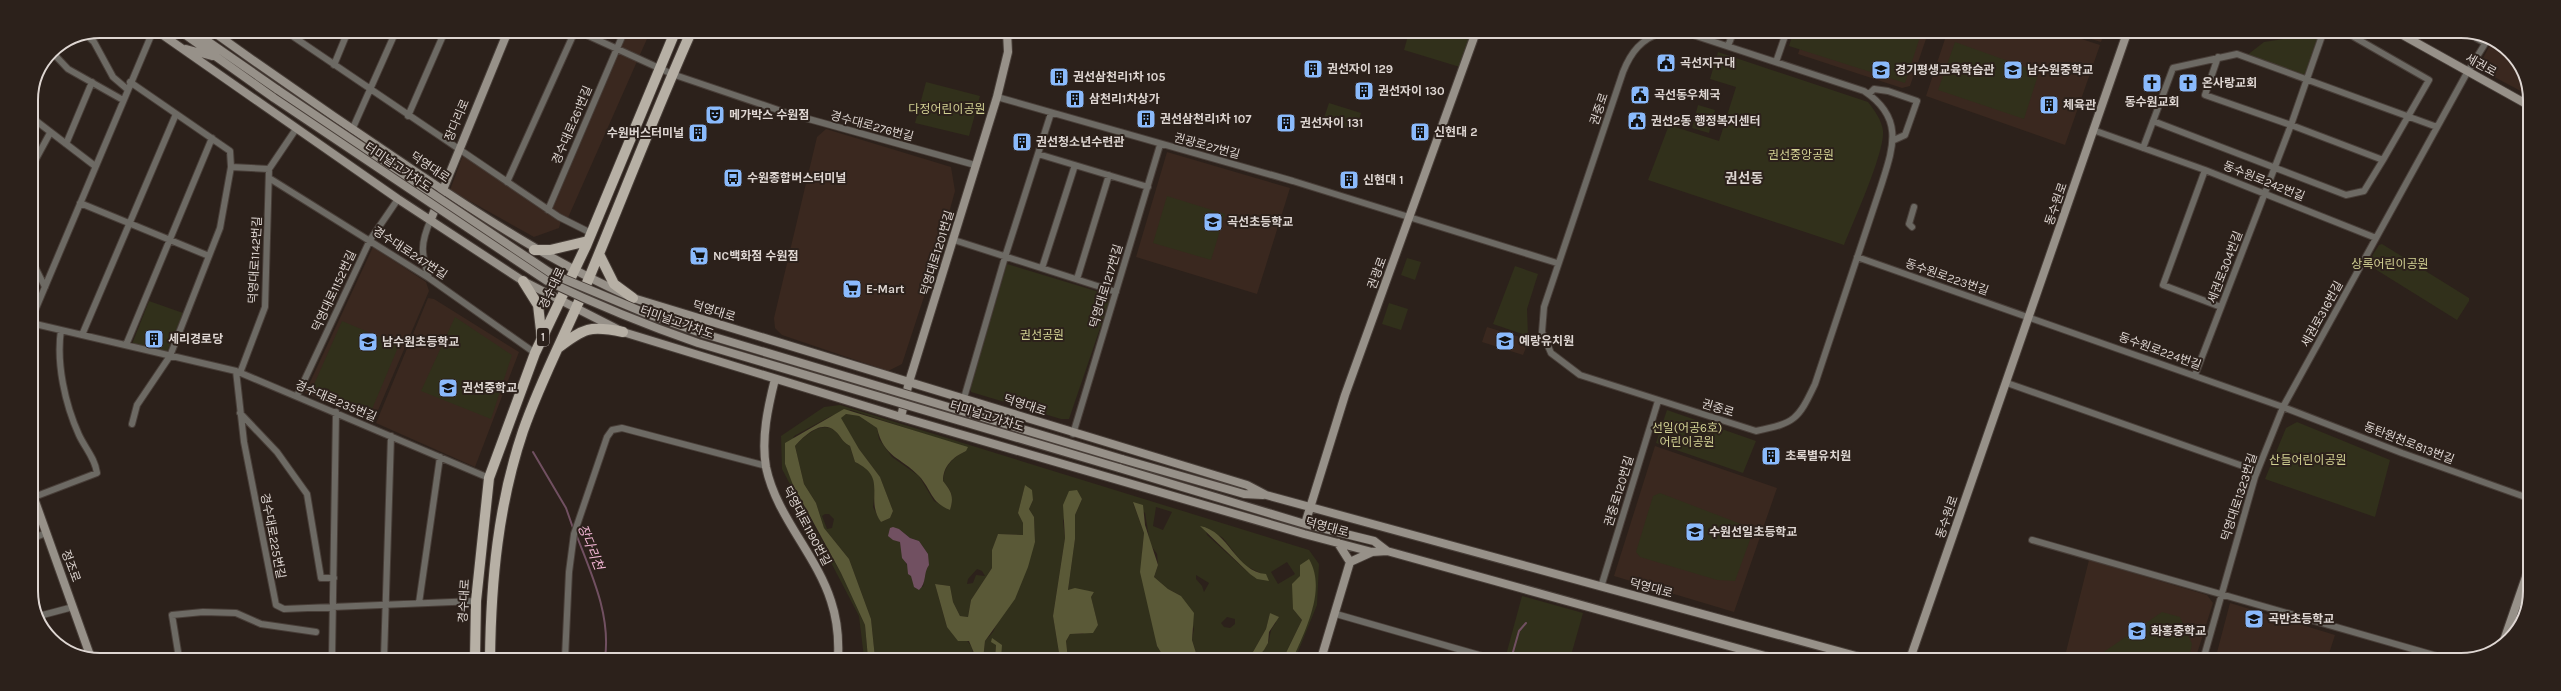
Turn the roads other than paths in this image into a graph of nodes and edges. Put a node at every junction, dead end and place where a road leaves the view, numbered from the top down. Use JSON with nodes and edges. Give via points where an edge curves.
{"nodes":[{"id":1,"x":150,"y":38,"type":"edge"},
{"id":2,"x":167,"y":38,"type":"edge"},
{"id":3,"x":192,"y":38,"type":"edge"},
{"id":4,"x":201,"y":38,"type":"edge"},
{"id":5,"x":210,"y":38,"type":"edge"},
{"id":6,"x":222,"y":38,"type":"edge"},
{"id":7,"x":295,"y":38,"type":"edge"},
{"id":8,"x":345,"y":38,"type":"edge"},
{"id":9,"x":393,"y":38,"type":"edge"},
{"id":10,"x":441,"y":38,"type":"edge"},
{"id":11,"x":505,"y":38,"type":"edge"},
{"id":12,"x":573,"y":38,"type":"edge"},
{"id":13,"x":590,"y":38,"type":"edge"},
{"id":14,"x":621,"y":38,"type":"edge"},
{"id":15,"x":673,"y":38,"type":"edge"},
{"id":16,"x":688,"y":38,"type":"edge"},
{"id":17,"x":1007,"y":38,"type":"edge"},
{"id":18,"x":1474,"y":38,"type":"edge"},
{"id":19,"x":1646,"y":38,"type":"edge"},
{"id":20,"x":1705,"y":38,"type":"edge"},
{"id":21,"x":1731,"y":38,"type":"edge"},
{"id":22,"x":1784,"y":38,"type":"edge"},
{"id":23,"x":2124,"y":38,"type":"edge"},
{"id":24,"x":2321,"y":38,"type":"edge"},
{"id":25,"x":2356,"y":38,"type":"edge"},
{"id":26,"x":2408,"y":38,"type":"edge"},
{"id":27,"x":90,"y":39,"type":"edge"},
{"id":28,"x":2486,"y":43,"type":"edge"},
{"id":29,"x":178,"y":46,"type":"junction"},
{"id":30,"x":1728,"y":46,"type":"junction"},
{"id":31,"x":616,"y":49,"type":"junction"},
{"id":32,"x":56,"y":56,"type":"edge"},
{"id":33,"x":222,"y":56,"type":"junction"},
{"id":34,"x":2218,"y":57,"type":"junction"},
{"id":35,"x":1776,"y":62,"type":"junction"},
{"id":36,"x":334,"y":65,"type":"junction"},
{"id":37,"x":660,"y":69,"type":"junction"},
{"id":38,"x":2468,"y":71,"type":"junction"},
{"id":39,"x":672,"y":74,"type":"junction"},
{"id":40,"x":2307,"y":81,"type":"junction"},
{"id":41,"x":92,"y":82,"type":"junction"},
{"id":42,"x":130,"y":82,"type":"junction"},
{"id":43,"x":127,"y":89,"type":"junction"},
{"id":44,"x":370,"y":90,"type":"junction"},
{"id":45,"x":1869,"y":94,"type":"junction"},
{"id":46,"x":997,"y":97,"type":"junction"},
{"id":47,"x":123,"y":100,"type":"junction"},
{"id":48,"x":2523,"y":102,"type":"edge"},
{"id":49,"x":176,"y":114,"type":"junction"},
{"id":50,"x":1051,"y":114,"type":"junction"},
{"id":51,"x":408,"y":116,"type":"junction"},
{"id":52,"x":2408,"y":117,"type":"junction"},
{"id":53,"x":2153,"y":121,"type":"junction"},
{"id":54,"x":38,"y":123,"type":"edge"},
{"id":55,"x":2292,"y":125,"type":"junction"},
{"id":56,"x":2437,"y":128,"type":"junction"},
{"id":57,"x":296,"y":129,"type":"junction"},
{"id":58,"x":352,"y":130,"type":"junction"},
{"id":59,"x":2093,"y":130,"type":"junction"},
{"id":60,"x":50,"y":132,"type":"junction"},
{"id":61,"x":212,"y":138,"type":"junction"},
{"id":62,"x":1894,"y":140,"type":"junction"},
{"id":63,"x":66,"y":144,"type":"junction"},
{"id":64,"x":1160,"y":145,"type":"junction"},
{"id":65,"x":2143,"y":148,"type":"junction"},
{"id":66,"x":458,"y":150,"type":"junction"},
{"id":67,"x":1038,"y":154,"type":"junction"},
{"id":68,"x":38,"y":155,"type":"edge"},
{"id":69,"x":2383,"y":160,"type":"junction"},
{"id":70,"x":975,"y":165,"type":"junction"},
{"id":71,"x":1074,"y":165,"type":"junction"},
{"id":72,"x":95,"y":166,"type":"junction"},
{"id":73,"x":231,"y":167,"type":"junction"},
{"id":74,"x":2275,"y":167,"type":"junction"},
{"id":75,"x":269,"y":169,"type":"junction"},
{"id":76,"x":2205,"y":170,"type":"junction"},
{"id":77,"x":1109,"y":175,"type":"junction"},
{"id":78,"x":270,"y":178,"type":"junction"},
{"id":79,"x":506,"y":182,"type":"junction"},
{"id":80,"x":1148,"y":187,"type":"junction"},
{"id":81,"x":443,"y":190,"type":"junction"},
{"id":82,"x":2265,"y":194,"type":"junction"},
{"id":83,"x":398,"y":199,"type":"junction"},
{"id":84,"x":80,"y":203,"type":"junction"},
{"id":85,"x":1914,"y":207,"type":"dead end"},
{"id":86,"x":548,"y":210,"type":"junction"},
{"id":87,"x":1411,"y":216,"type":"junction"},
{"id":88,"x":431,"y":219,"type":"junction"},
{"id":89,"x":128,"y":223,"type":"junction"},
{"id":90,"x":1912,"y":227,"type":"dead end"},
{"id":91,"x":590,"y":237,"type":"junction"},
{"id":92,"x":2376,"y":238,"type":"junction"},
{"id":93,"x":169,"y":239,"type":"junction"},
{"id":94,"x":370,"y":240,"type":"junction"},
{"id":95,"x":954,"y":240,"type":"junction"},
{"id":96,"x":534,"y":250,"type":"junction"},
{"id":97,"x":599,"y":254,"type":"junction"},
{"id":98,"x":210,"y":256,"type":"junction"},
{"id":99,"x":1005,"y":256,"type":"junction"},
{"id":100,"x":1857,"y":257,"type":"junction"},
{"id":101,"x":1557,"y":263,"type":"junction"},
{"id":102,"x":1042,"y":268,"type":"junction"},
{"id":103,"x":574,"y":272,"type":"junction"},
{"id":104,"x":38,"y":273,"type":"edge"},
{"id":105,"x":429,"y":278,"type":"junction"},
{"id":106,"x":589,"y":279,"type":"junction"},
{"id":107,"x":1077,"y":279,"type":"junction"},
{"id":108,"x":524,"y":281,"type":"junction"},
{"id":109,"x":45,"y":287,"type":"junction"},
{"id":110,"x":1116,"y":292,"type":"junction"},
{"id":111,"x":633,"y":298,"type":"junction"},
{"id":112,"x":561,"y":301,"type":"junction"},
{"id":113,"x":38,"y":304,"type":"edge"},
{"id":114,"x":2221,"y":307,"type":"junction"},
{"id":115,"x":576,"y":308,"type":"junction"},
{"id":116,"x":2030,"y":317,"type":"junction"},
{"id":117,"x":38,"y":325,"type":"edge"},
{"id":118,"x":62,"y":330,"type":"junction"},
{"id":119,"x":623,"y":332,"type":"junction"},
{"id":120,"x":82,"y":335,"type":"junction"},
{"id":121,"x":542,"y":340,"type":"junction"},
{"id":122,"x":126,"y":345,"type":"junction"},
{"id":123,"x":556,"y":349,"type":"junction"},
{"id":124,"x":535,"y":353,"type":"junction"},
{"id":125,"x":170,"y":356,"type":"junction"},
{"id":126,"x":238,"y":372,"type":"junction"},
{"id":127,"x":2195,"y":375,"type":"junction"},
{"id":128,"x":775,"y":379,"type":"junction"},
{"id":129,"x":909,"y":382,"type":"junction"},
{"id":130,"x":2007,"y":383,"type":"junction"},
{"id":131,"x":297,"y":396,"type":"junction"},
{"id":132,"x":964,"y":398,"type":"junction"},
{"id":133,"x":1658,"y":401,"type":"junction"},
{"id":134,"x":2284,"y":407,"type":"junction"},
{"id":135,"x":336,"y":412,"type":"junction"},
{"id":136,"x":240,"y":413,"type":"junction"},
{"id":137,"x":901,"y":417,"type":"junction"},
{"id":138,"x":132,"y":424,"type":"dead end"},
{"id":139,"x":1073,"y":434,"type":"junction"},
{"id":140,"x":391,"y":436,"type":"junction"},
{"id":141,"x":440,"y":457,"type":"junction"},
{"id":142,"x":1122,"y":459,"type":"joint"},
{"id":143,"x":766,"y":466,"type":"junction"},
{"id":144,"x":1119,"y":468,"type":"joint"},
{"id":145,"x":2257,"y":471,"type":"junction"},
{"id":146,"x":489,"y":478,"type":"junction"},
{"id":147,"x":38,"y":492,"type":"edge"},
{"id":148,"x":1266,"y":495,"type":"junction"},
{"id":149,"x":2523,"y":496,"type":"edge"},
{"id":150,"x":1310,"y":506,"type":"junction"},
{"id":151,"x":38,"y":511,"type":"edge"},
{"id":152,"x":1305,"y":524,"type":"junction"},
{"id":153,"x":46,"y":533,"type":"junction"},
{"id":154,"x":38,"y":536,"type":"edge"},
{"id":155,"x":2032,"y":540,"type":"dead end"},
{"id":156,"x":1338,"y":543,"type":"junction"},
{"id":157,"x":1388,"y":551,"type":"junction"},
{"id":158,"x":1372,"y":552,"type":"junction"},
{"id":159,"x":1350,"y":562,"type":"junction"},
{"id":160,"x":334,"y":578,"type":"junction"},
{"id":161,"x":2523,"y":585,"type":"edge"},
{"id":162,"x":1601,"y":587,"type":"junction"},
{"id":163,"x":2220,"y":596,"type":"junction"},
{"id":164,"x":476,"y":601,"type":"junction"},
{"id":165,"x":419,"y":603,"type":"junction"},
{"id":166,"x":385,"y":604,"type":"junction"},
{"id":167,"x":334,"y":606,"type":"junction"},
{"id":168,"x":73,"y":607,"type":"junction"},
{"id":169,"x":1336,"y":614,"type":"junction"},
{"id":170,"x":43,"y":615,"type":"edge"},
{"id":171,"x":316,"y":632,"type":"dead end"},
{"id":172,"x":2506,"y":633,"type":"edge"},
{"id":173,"x":89,"y":652,"type":"edge"},
{"id":174,"x":178,"y":653,"type":"edge"},
{"id":175,"x":332,"y":653,"type":"edge"},
{"id":176,"x":384,"y":653,"type":"edge"},
{"id":177,"x":475,"y":653,"type":"edge"},
{"id":178,"x":490,"y":653,"type":"edge"},
{"id":179,"x":565,"y":653,"type":"edge"},
{"id":180,"x":838,"y":653,"type":"edge"},
{"id":181,"x":1323,"y":653,"type":"edge"},
{"id":182,"x":1472,"y":653,"type":"edge"},
{"id":183,"x":1752,"y":653,"type":"edge"},
{"id":184,"x":1845,"y":653,"type":"edge"},
{"id":185,"x":1912,"y":653,"type":"edge"},
{"id":186,"x":2205,"y":653,"type":"edge"},
{"id":187,"x":2426,"y":653,"type":"edge"}],
"edges":[{"from":1,"to":42,"type":"street"},
{"from":2,"to":29,"type":"main road","name":"덕영대로"},
{"from":3,"to":33,"type":"main road"},
{"from":4,"to":33,"type":"main road"},
{"from":5,"to":33,"type":"main road"},
{"from":6,"to":58,"type":"main road","name":"덕영대로"},
{"from":7,"to":36,"type":"street"},
{"from":8,"to":36,"type":"street"},
{"from":9,"to":44,"type":"street"},
{"from":10,"to":51,"type":"street"},
{"from":11,"to":66,"type":"main road","name":"장다리로"},
{"from":12,"to":79,"type":"street"},
{"from":13,"to":31,"type":"street","name":"경수대로276번길"},
{"from":14,"to":31,"type":"street","name":"경수대로261번길"},
{"from":15,"to":37,"type":"main road","name":"경수대로","number":"1"},
{"from":16,"to":39,"type":"main road","number":"1"},
{"from":17,"to":46,"type":"main road","name":"덕영대로1201번길","via":[[1008,52]]},
{"from":18,"to":87,"type":"main road","name":"권광로"},
{"from":19,"to":101,"type":"street","name":"권중로","via":[[1630,55],[1623,72]]},
{"from":20,"to":30,"type":"street"},
{"from":21,"to":30,"type":"street"},
{"from":22,"to":35,"type":"street"},
{"from":23,"to":59,"type":"main road","name":"동수원로"},
{"from":24,"to":40,"type":"street","name":"세권로304번길"},
{"from":25,"to":52,"type":"street","via":[[2429,80]]},
{"from":26,"to":38,"type":"main road","name":"세권로"},
{"from":27,"to":43,"type":"street","via":[[113,77]]},
{"from":28,"to":38,"type":"street","name":"세권로316번길"},
{"from":29,"to":33,"type":"main road"},
{"from":29,"to":57,"type":"main road","name":"덕영대로"},
{"from":30,"to":35,"type":"street"},
{"from":31,"to":37,"type":"street","name":"경수대로276번길"},
{"from":31,"to":86,"type":"street","name":"경수대로261번길"},
{"from":32,"to":41,"type":"street","via":[[68,68]]},
{"from":33,"to":142,"type":"main road","name":"터미널고가차도","bridge":true,"via":[[278,90],[559,277],[650,316],[701,333]]},
{"from":33,"to":144,"type":"main road","name":"터미널고가차도","bridge":true,"via":[[274,98],[547,281],[592,303],[647,326],[698,343]]},
{"from":34,"to":40,"type":"street","via":[[2237,54]]},
{"from":34,"to":53,"type":"street","via":[[2173,68]]},
{"from":34,"to":55,"type":"street","via":[[2205,95]]},
{"from":35,"to":45,"type":"street"},
{"from":36,"to":44,"type":"street"},
{"from":37,"to":39,"type":"street","name":"경수대로276번길"},
{"from":37,"to":91,"type":"main road","name":"경수대로","number":"1"},
{"from":38,"to":48,"type":"main road","name":"세권로"},
{"from":38,"to":56,"type":"street","name":"세권로316번길"},
{"from":39,"to":70,"type":"street","name":"경수대로276번길","via":[[787,113]]},
{"from":39,"to":97,"type":"main road","number":"1"},
{"from":40,"to":52,"type":"street"},
{"from":40,"to":55,"type":"street","name":"세권로304번길"},
{"from":41,"to":47,"type":"street"},
{"from":41,"to":63,"type":"street"},
{"from":42,"to":43,"type":"street"},
{"from":42,"to":49,"type":"street"},
{"from":43,"to":47,"type":"street"},
{"from":44,"to":51,"type":"street"},
{"from":44,"to":58,"type":"street"},
{"from":45,"to":62,"type":"street","via":[[1887,115]]},
{"from":45,"to":62,"type":"street","via":[[1874,89],[1888,91],[1917,101],[1905,135]]},
{"from":46,"to":50,"type":"street","name":"권광로27번길"},
{"from":46,"to":70,"type":"main road","name":"덕영대로1201번길"},
{"from":47,"to":72,"type":"street"},
{"from":49,"to":61,"type":"street"},
{"from":49,"to":89,"type":"street"},
{"from":50,"to":64,"type":"street","name":"권광로27번길"},
{"from":50,"to":67,"type":"street"},
{"from":51,"to":66,"type":"street"},
{"from":52,"to":56,"type":"street"},
{"from":52,"to":69,"type":"street"},
{"from":53,"to":65,"type":"street"},
{"from":53,"to":74,"type":"street"},
{"from":54,"to":60,"type":"street"},
{"from":55,"to":69,"type":"street"},
{"from":55,"to":74,"type":"street","name":"세권로304번길"},
{"from":56,"to":92,"type":"street","name":"세권로316번길"},
{"from":57,"to":75,"type":"street"},
{"from":57,"to":83,"type":"main road","name":"덕영대로"},
{"from":58,"to":81,"type":"main road","name":"덕영대로"},
{"from":59,"to":65,"type":"street","name":"동수원로242번길"},
{"from":59,"to":116,"type":"main road","name":"동수원로"},
{"from":60,"to":63,"type":"street"},
{"from":60,"to":68,"type":"street"},
{"from":61,"to":73,"type":"street","via":[[230,151]]},
{"from":61,"to":93,"type":"street"},
{"from":62,"to":100,"type":"street","name":"권중로"},
{"from":63,"to":72,"type":"street"},
{"from":64,"to":80,"type":"street","name":"덕영대로1217번길"},
{"from":64,"to":87,"type":"street","name":"권광로27번길"},
{"from":65,"to":76,"type":"street","name":"동수원로242번길"},
{"from":66,"to":79,"type":"street"},
{"from":66,"to":81,"type":"main road","name":"장다리로"},
{"from":67,"to":71,"type":"street"},
{"from":67,"to":99,"type":"street"},
{"from":69,"to":74,"type":"street","via":[[2364,190],[2346,195]]},
{"from":70,"to":95,"type":"main road","name":"덕영대로1201번길"},
{"from":71,"to":77,"type":"street"},
{"from":71,"to":102,"type":"street"},
{"from":72,"to":84,"type":"street"},
{"from":73,"to":75,"type":"street"},
{"from":73,"to":98,"type":"street","via":[[220,228]]},
{"from":74,"to":82,"type":"street","name":"세권로304번길"},
{"from":75,"to":78,"type":"street","name":"덕영대로1142번길"},
{"from":76,"to":82,"type":"street","name":"동수원로242번길"},
{"from":76,"to":114,"type":"street","via":[[2163,285]]},
{"from":77,"to":80,"type":"street"},
{"from":77,"to":107,"type":"street"},
{"from":78,"to":94,"type":"street","name":"경수대로247번길"},
{"from":78,"to":126,"type":"street","name":"덕영대로1142번길","via":[[265,307]]},
{"from":79,"to":86,"type":"street"},
{"from":80,"to":110,"type":"street","name":"덕영대로1217번길"},
{"from":81,"to":88,"type":"main road","name":"장다리로"},
{"from":81,"to":96,"type":"main road","name":"덕영대로"},
{"from":82,"to":92,"type":"street","name":"동수원로242번길"},
{"from":82,"to":114,"type":"street","name":"세권로304번길"},
{"from":83,"to":88,"type":"main road","name":"덕영대로"},
{"from":83,"to":94,"type":"street","name":"덕영대로1152번길"},
{"from":84,"to":89,"type":"street"},
{"from":84,"to":109,"type":"street"},
{"from":85,"to":90,"type":"street","via":[[1909,224]]},
{"from":86,"to":91,"type":"street"},
{"from":87,"to":101,"type":"street","name":"권광로27번길"},
{"from":87,"to":150,"type":"main road","name":"권광로","via":[[1346,395]]},
{"from":88,"to":105,"type":"street","via":[[422,239],[422,257]]},
{"from":88,"to":108,"type":"main road","name":"덕영대로"},
{"from":89,"to":93,"type":"street"},
{"from":89,"to":120,"type":"street"},
{"from":91,"to":96,"type":"main road","via":[[550,250]]},
{"from":91,"to":103,"type":"main road","name":"경수대로","number":"1"},
{"from":92,"to":134,"type":"street","name":"세권로316번길"},
{"from":93,"to":98,"type":"street"},
{"from":93,"to":122,"type":"street"},
{"from":94,"to":105,"type":"street","name":"경수대로247번길"},
{"from":94,"to":131,"type":"street","name":"덕영대로1152번길"},
{"from":95,"to":99,"type":"street"},
{"from":95,"to":129,"type":"main road","name":"덕영대로1201번길"},
{"from":96,"to":103,"type":"main road","name":"덕영대로"},
{"from":97,"to":106,"type":"main road","number":"1"},
{"from":97,"to":111,"type":"main road","via":[[614,284]]},
{"from":98,"to":125,"type":"street"},
{"from":99,"to":102,"type":"street"},
{"from":99,"to":132,"type":"street"},
{"from":100,"to":116,"type":"street","name":"동수원로223번길"},
{"from":100,"to":133,"type":"street","name":"권중로","via":[[1815,384],[1796,418],[1784,425],[1756,431]]},
{"from":101,"to":133,"type":"street","name":"권중로","via":[[1541,320],[1542,332],[1551,353],[1580,375]]},
{"from":102,"to":107,"type":"street"},
{"from":103,"to":106,"type":"main road","name":"덕영대로"},
{"from":103,"to":112,"type":"main road","name":"경수대로","number":"1"},
{"from":104,"to":109,"type":"street"},
{"from":105,"to":124,"type":"street","name":"경수대로247번길"},
{"from":106,"to":111,"type":"main road","name":"덕영대로"},
{"from":106,"to":115,"type":"main road","number":"1"},
{"from":107,"to":110,"type":"street"},
{"from":108,"to":112,"type":"main road","name":"덕영대로"},
{"from":108,"to":121,"type":"main road","via":[[538,305]]},
{"from":109,"to":113,"type":"street"},
{"from":110,"to":139,"type":"street","name":"덕영대로1217번길"},
{"from":111,"to":129,"type":"main road","name":"덕영대로"},
{"from":112,"to":115,"type":"main road","name":"덕영대로"},
{"from":112,"to":121,"type":"main road","name":"경수대로","number":"1"},
{"from":114,"to":127,"type":"street","name":"세권로304번길"},
{"from":115,"to":119,"type":"main road","name":"덕영대로"},
{"from":115,"to":123,"type":"main road","number":"1"},
{"from":116,"to":127,"type":"street","name":"동수원로224번길"},
{"from":116,"to":130,"type":"main road","name":"동수원로"},
{"from":117,"to":118,"type":"street","name":"경수대로235번길"},
{"from":118,"to":120,"type":"street","name":"경수대로235번길"},
{"from":118,"to":147,"type":"street","via":[[59,347],[66,397],[79,435],[96,464],[97,473]]},
{"from":119,"to":123,"type":"main road","via":[[602,328],[584,330]]},
{"from":119,"to":128,"type":"main road","name":"덕영대로"},
{"from":120,"to":122,"type":"street","name":"경수대로235번길"},
{"from":121,"to":124,"type":"main road","name":"경수대로","number":"1"},
{"from":122,"to":125,"type":"street","name":"경수대로235번길"},
{"from":123,"to":178,"type":"main road","number":"1","via":[[523,430],[509,479],[499,529],[491,601]]},
{"from":124,"to":146,"type":"main road","name":"경수대로","number":"1"},
{"from":125,"to":126,"type":"street","name":"경수대로235번길"},
{"from":125,"to":138,"type":"street","via":[[137,404]]},
{"from":126,"to":131,"type":"street","name":"경수대로235번길"},
{"from":126,"to":136,"type":"street","name":"경수대로225번길"},
{"from":127,"to":134,"type":"street","name":"동수원로224번길"},
{"from":128,"to":137,"type":"main road","name":"덕영대로"},
{"from":128,"to":143,"type":"main road","name":"덕영대로1190번길","via":[[766,415]]},
{"from":129,"to":132,"type":"main road","name":"덕영대로"},
{"from":129,"to":137,"type":"main road","name":"덕영대로1201번길"},
{"from":130,"to":145,"type":"street"},
{"from":130,"to":185,"type":"main road","name":"동수원로"},
{"from":131,"to":135,"type":"street","name":"경수대로235번길"},
{"from":132,"to":139,"type":"main road","name":"덕영대로"},
{"from":133,"to":162,"type":"street","name":"권중로120번길"},
{"from":134,"to":145,"type":"street","name":"덕영대로1323번길"},
{"from":134,"to":149,"type":"street","name":"동탄원천로813번길"},
{"from":135,"to":140,"type":"street","name":"경수대로235번길"},
{"from":135,"to":160,"type":"street"},
{"from":136,"to":160,"type":"street","via":[[277,452],[307,494],[321,578]]},
{"from":136,"to":167,"type":"street","name":"경수대로225번길","via":[[246,456],[276,605],[284,609]]},
{"from":137,"to":156,"type":"main road","name":"덕영대로"},
{"from":139,"to":148,"type":"main road","name":"덕영대로","via":[[1247,485]]},
{"from":140,"to":141,"type":"street","name":"경수대로235번길"},
{"from":140,"to":166,"type":"street"},
{"from":141,"to":146,"type":"street","name":"경수대로235번길"},
{"from":141,"to":165,"type":"street"},
{"from":142,"to":148,"type":"main road","name":"덕영대로","via":[[1244,494]]},
{"from":143,"to":179,"type":"street","via":[[622,428],[612,430],[607,437],[574,534],[569,572]]},
{"from":143,"to":180,"type":"main road","name":"덕영대로1190번길","via":[[779,502],[831,601],[838,628]]},
{"from":144,"to":152,"type":"main road","name":"덕영대로"},
{"from":145,"to":163,"type":"street","name":"덕영대로1323번길"},
{"from":146,"to":164,"type":"main road","name":"경수대로","number":"1"},
{"from":148,"to":150,"type":"main road","name":"덕영대로"},
{"from":150,"to":152,"type":"main road","name":"권광로"},
{"from":150,"to":162,"type":"main road","name":"덕영대로"},
{"from":151,"to":153,"type":"main road","name":"정조로"},
{"from":152,"to":157,"type":"main road","name":"덕영대로","via":[[1374,541]]},
{"from":153,"to":154,"type":"street"},
{"from":153,"to":168,"type":"main road","name":"정조로"},
{"from":155,"to":163,"type":"street"},
{"from":156,"to":158,"type":"main road","name":"덕영대로"},
{"from":156,"to":159,"type":"main road"},
{"from":157,"to":158,"type":"main road","name":"덕영대로"},
{"from":157,"to":183,"type":"main road","name":"덕영대로"},
{"from":158,"to":159,"type":"main road"},
{"from":159,"to":169,"type":"main road"},
{"from":160,"to":167,"type":"street"},
{"from":161,"to":172,"type":"main road"},
{"from":162,"to":184,"type":"main road","name":"덕영대로"},
{"from":163,"to":186,"type":"street","name":"덕영대로1323번길"},
{"from":163,"to":187,"type":"street"},
{"from":164,"to":165,"type":"street","name":"경수대로225번길"},
{"from":164,"to":177,"type":"main road","name":"경수대로","number":"1"},
{"from":165,"to":166,"type":"street","name":"경수대로225번길"},
{"from":166,"to":167,"type":"street","name":"경수대로225번길"},
{"from":166,"to":176,"type":"street"},
{"from":167,"to":175,"type":"street"},
{"from":168,"to":170,"type":"street"},
{"from":168,"to":173,"type":"main road","name":"정조로"},
{"from":169,"to":181,"type":"main road"},
{"from":169,"to":182,"type":"street"},
{"from":171,"to":174,"type":"street","via":[[261,624],[236,613],[203,612],[172,615]]}]}
